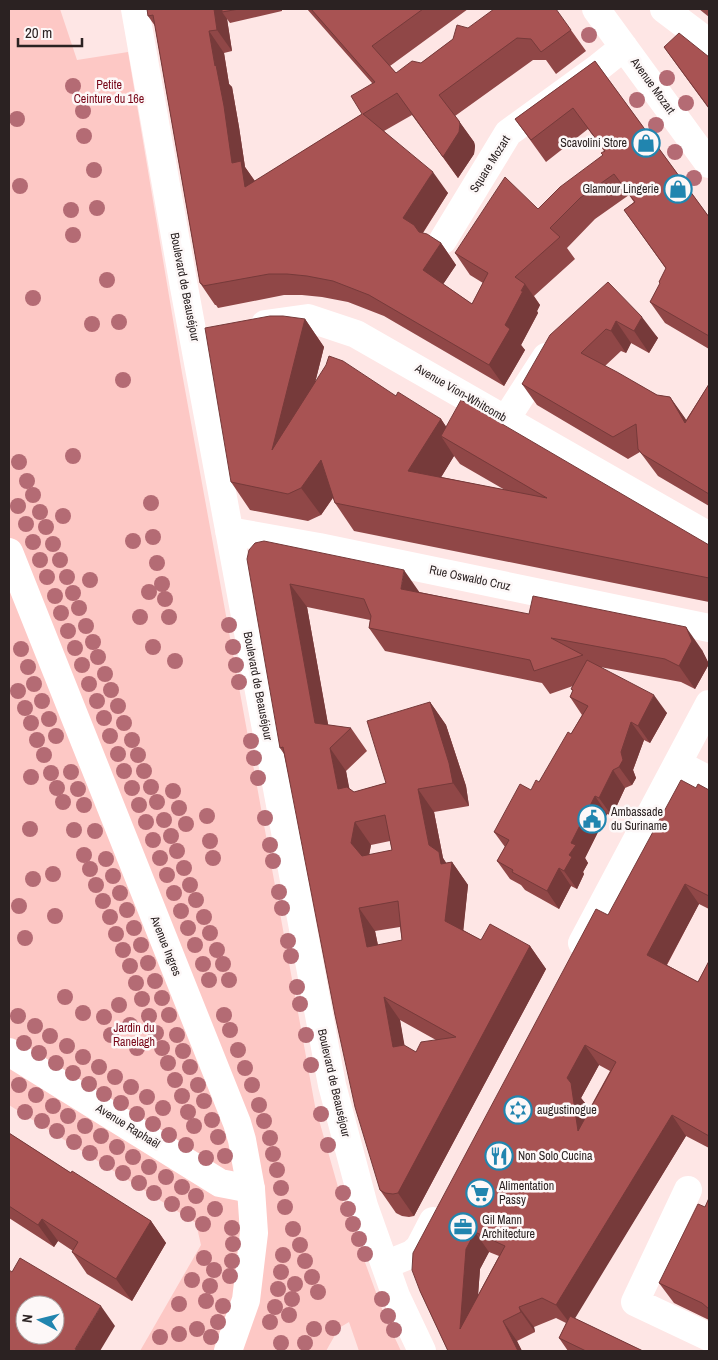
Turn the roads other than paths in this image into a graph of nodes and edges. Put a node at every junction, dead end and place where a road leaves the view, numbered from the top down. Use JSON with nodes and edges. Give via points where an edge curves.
{"nodes":[{"id":1,"x":135,"y":9,"type":"edge"},
{"id":2,"x":596,"y":9,"type":"edge"},
{"id":3,"x":664,"y":9,"type":"edge"},
{"id":4,"x":709,"y":44,"type":"edge"},
{"id":5,"x":624,"y":47,"type":"junction"},
{"id":6,"x":709,"y":164,"type":"edge"},
{"id":7,"x":443,"y":240,"type":"dead end"},
{"id":8,"x":218,"y":332,"type":"junction"},
{"id":9,"x":561,"y":338,"type":"edge"},
{"id":10,"x":506,"y":419,"type":"junction"},
{"id":11,"x":229,"y":531,"type":"junction"},
{"id":12,"x":709,"y":536,"type":"edge"},
{"id":13,"x":9,"y":552,"type":"edge"},
{"id":14,"x":709,"y":628,"type":"edge"},
{"id":15,"x":709,"y":704,"type":"edge"},
{"id":16,"x":678,"y":764,"type":"junction"},
{"id":17,"x":709,"y":780,"type":"edge"},
{"id":18,"x":572,"y":962,"type":"edge"},
{"id":19,"x":9,"y":1052,"type":"edge"},
{"id":20,"x":252,"y":1189,"type":"junction"},
{"id":21,"x":688,"y":1190,"type":"dead end"},
{"id":22,"x":444,"y":1201,"type":"edge"},
{"id":23,"x":385,"y":1265,"type":"junction"},
{"id":24,"x":709,"y":1337,"type":"edge"},
{"id":25,"x":228,"y":1351,"type":"edge"},
{"id":26,"x":422,"y":1351,"type":"edge"}],
"edges":[{"from":1,"to":8,"type":"street","name":"Boulevard de Beauséjour","via":[[184,287]]},
{"from":2,"to":5,"type":"street","name":"Avenue Mozart"},
{"from":3,"to":4,"type":"street"},
{"from":5,"to":6,"type":"street","name":"Avenue Mozart"},
{"from":5,"to":7,"type":"street","name":"Square Mozart","via":[[508,132]]},
{"from":8,"to":10,"type":"street","name":"Avenue Vion-Whitcomb","via":[[308,318],[356,334]]},
{"from":8,"to":11,"type":"street","name":"Boulevard de Beauséjour"},
{"from":9,"to":10,"type":"street"},
{"from":10,"to":12,"type":"street","name":"Avenue Vion-Whitcomb"},
{"from":11,"to":14,"type":"street","name":"Rue Oswaldo Cruz"},
{"from":11,"to":23,"type":"street","name":"Boulevard de Beauséjour","via":[[332,1084],[364,1206]]},
{"from":13,"to":20,"type":"street","name":"Avenue Ingres","via":[[237,1123]]},
{"from":15,"to":16,"type":"street"},
{"from":16,"to":17,"type":"street"},
{"from":16,"to":18,"type":"street"},
{"from":19,"to":20,"type":"street","name":"Avenue Raphaël","via":[[220,1182]]},
{"from":20,"to":25,"type":"street","name":"Avenue Ingres","via":[[254,1232],[246,1300]]},
{"from":21,"to":24,"type":"street","via":[[635,1302]]},
{"from":22,"to":23,"type":"street","via":[[419,1248]]},
{"from":23,"to":26,"type":"street","name":"Boulevard de Beauséjour"}]}
